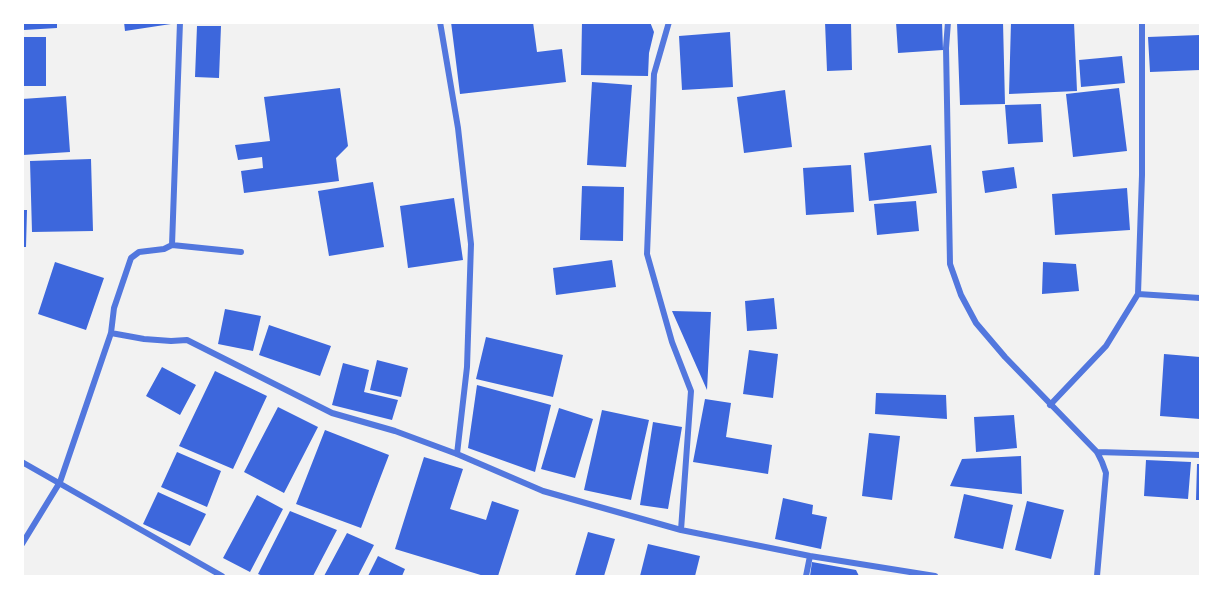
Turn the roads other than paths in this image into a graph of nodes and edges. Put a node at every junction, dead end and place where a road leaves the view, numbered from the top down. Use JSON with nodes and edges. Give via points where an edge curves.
{"nodes":[{"id":1,"x":180,"y":22,"type":"edge"},
{"id":2,"x":441,"y":22,"type":"edge"},
{"id":3,"x":669,"y":22,"type":"edge"},
{"id":4,"x":948,"y":22,"type":"edge"},
{"id":5,"x":1142,"y":22,"type":"edge"},
{"id":6,"x":172,"y":245,"type":"junction"},
{"id":7,"x":241,"y":252,"type":"dead end"},
{"id":8,"x":1138,"y":294,"type":"junction"},
{"id":9,"x":1200,"y":298,"type":"edge"},
{"id":10,"x":111,"y":333,"type":"junction"},
{"id":11,"x":1050,"y":405,"type":"junction"},
{"id":12,"x":1097,"y":452,"type":"junction"},
{"id":13,"x":457,"y":454,"type":"junction"},
{"id":14,"x":1200,"y":455,"type":"edge"},
{"id":15,"x":22,"y":462,"type":"edge"},
{"id":16,"x":60,"y":482,"type":"junction"},
{"id":17,"x":681,"y":530,"type":"junction"},
{"id":18,"x":22,"y":544,"type":"edge"},
{"id":19,"x":810,"y":556,"type":"junction"},
{"id":20,"x":222,"y":576,"type":"edge"},
{"id":21,"x":806,"y":576,"type":"edge"},
{"id":22,"x":935,"y":576,"type":"edge"},
{"id":23,"x":1098,"y":576,"type":"edge"}],
"edges":[{"from":1,"to":6,"type":"street"},
{"from":2,"to":13,"type":"street","via":[[471,244],[467,367]]},
{"from":3,"to":17,"type":"street","via":[[654,74],[647,254],[672,342],[691,391]]},
{"from":4,"to":11,"type":"street","via":[[950,264],[976,323]]},
{"from":5,"to":8,"type":"street"},
{"from":6,"to":7,"type":"street"},
{"from":6,"to":10,"type":"street","via":[[131,258],[114,308]]},
{"from":8,"to":9,"type":"street"},
{"from":8,"to":11,"type":"street","via":[[1106,346]]},
{"from":10,"to":13,"type":"street","via":[[187,340],[332,413]]},
{"from":10,"to":16,"type":"street"},
{"from":11,"to":12,"type":"street"},
{"from":12,"to":14,"type":"street"},
{"from":12,"to":23,"type":"street","via":[[1106,473]]},
{"from":13,"to":17,"type":"street","via":[[543,491]]},
{"from":15,"to":16,"type":"street"},
{"from":16,"to":18,"type":"street"},
{"from":16,"to":20,"type":"street"},
{"from":17,"to":19,"type":"street"},
{"from":19,"to":21,"type":"street"},
{"from":19,"to":22,"type":"street"}]}
